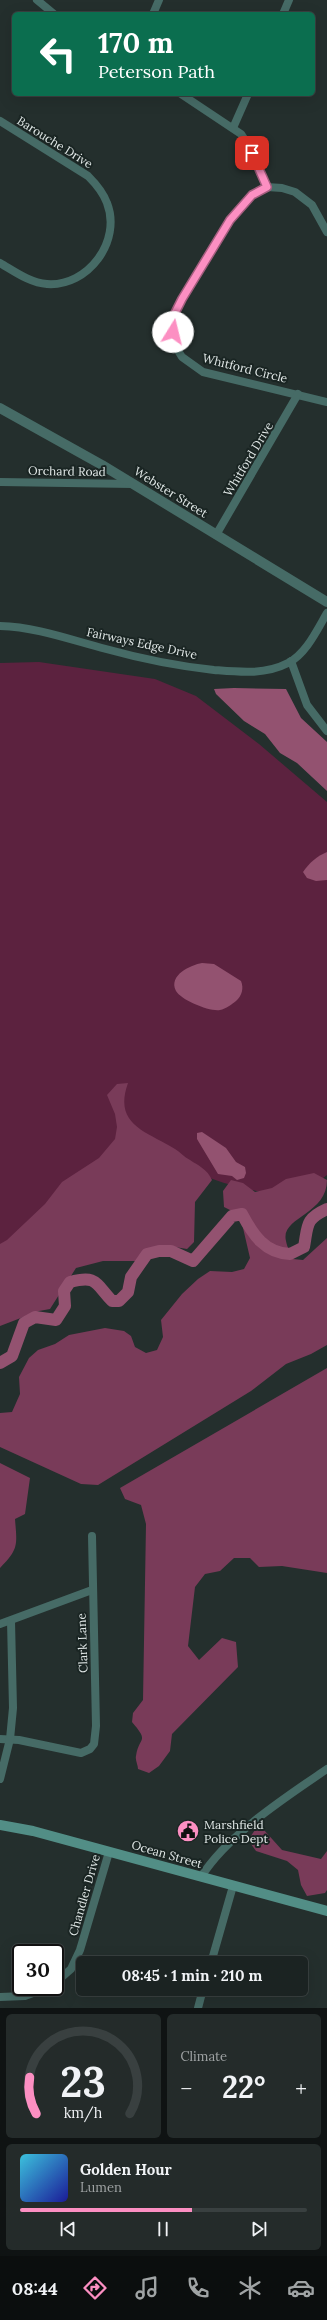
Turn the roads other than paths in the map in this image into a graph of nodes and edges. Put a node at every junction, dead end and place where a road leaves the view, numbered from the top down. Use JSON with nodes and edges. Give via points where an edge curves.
{"nodes":[{"id":1,"x":37,"y":0,"type":"edge"},
{"id":2,"x":160,"y":0,"type":"edge"},
{"id":3,"x":289,"y":0,"type":"edge"},
{"id":4,"x":52,"y":12,"type":"edge"},
{"id":5,"x":154,"y":12,"type":"edge"},
{"id":6,"x":284,"y":12,"type":"edge"},
{"id":7,"x":184,"y":96,"type":"edge"},
{"id":8,"x":247,"y":96,"type":"edge"},
{"id":9,"x":0,"y":121,"type":"edge"},
{"id":10,"x":233,"y":128,"type":"junction"},
{"id":11,"x":267,"y":187,"type":"junction"},
{"id":12,"x":327,"y":232,"type":"edge"},
{"id":13,"x":0,"y":263,"type":"edge"},
{"id":14,"x":298,"y":394,"type":"junction"},
{"id":15,"x":327,"y":402,"type":"edge"},
{"id":16,"x":0,"y":408,"type":"edge"},
{"id":17,"x":0,"y":482,"type":"edge"},
{"id":18,"x":133,"y":484,"type":"junction"},
{"id":19,"x":216,"y":535,"type":"junction"},
{"id":20,"x":327,"y":602,"type":"edge"},
{"id":21,"x":327,"y":613,"type":"edge"},
{"id":22,"x":0,"y":626,"type":"edge"},
{"id":23,"x":291,"y":661,"type":"junction"},
{"id":24,"x":327,"y":731,"type":"edge"},
{"id":25,"x":92,"y":1536,"type":"dead end"},
{"id":26,"x":92,"y":1590,"type":"junction"},
{"id":27,"x":11,"y":1621,"type":"junction"},
{"id":28,"x":0,"y":1624,"type":"edge"},
{"id":29,"x":0,"y":1739,"type":"edge"},
{"id":30,"x":10,"y":1739,"type":"junction"},
{"id":31,"x":327,"y":1769,"type":"edge"},
{"id":32,"x":0,"y":1779,"type":"edge"},
{"id":33,"x":0,"y":1825,"type":"edge"},
{"id":34,"x":109,"y":1852,"type":"junction"},
{"id":35,"x":201,"y":1877,"type":"junction"},
{"id":36,"x":233,"y":1886,"type":"junction"},
{"id":37,"x":327,"y":1911,"type":"edge"},
{"id":38,"x":213,"y":1956,"type":"edge"},
{"id":39,"x":64,"y":1975,"type":"edge"},
{"id":40,"x":25,"y":1996,"type":"edge"},
{"id":41,"x":201,"y":1996,"type":"edge"},
{"id":42,"x":0,"y":1997,"type":"edge"},
{"id":43,"x":198,"y":2008,"type":"edge"}],
"edges":[{"from":1,"to":4,"type":"street"},
{"from":2,"to":5,"type":"street"},
{"from":3,"to":6,"type":"street"},
{"from":7,"to":10,"type":"street"},
{"from":8,"to":10,"type":"street"},
{"from":9,"to":13,"type":"street","name":"Barouche Drive","via":[[88,176],[98,186],[108,203],[110,224],[106,247],[101,257],[87,271],[72,279],[56,284],[39,282]]},
{"from":10,"to":11,"type":"street","via":[[248,145]]},
{"from":11,"to":12,"type":"street","via":[[288,190],[306,199]]},
{"from":11,"to":14,"type":"street","name":"Whitford Circle","via":[[252,195],[230,220],[182,299],[173,322],[174,340],[182,358],[203,372]]},
{"from":14,"to":15,"type":"street","name":"Whitford Circle"},
{"from":14,"to":19,"type":"street","name":"Whitford Drive"},
{"from":16,"to":18,"type":"street","name":"Webster Street"},
{"from":17,"to":18,"type":"street","name":"Orchard Road"},
{"from":18,"to":19,"type":"street","name":"Webster Street"},
{"from":19,"to":20,"type":"street","name":"Webster Street"},
{"from":21,"to":23,"type":"street","name":"Fairways Edge Drive","via":[[306,646]]},
{"from":22,"to":23,"type":"street","name":"Fairways Edge Drive","via":[[51,633],[173,665],[263,672]]},
{"from":23,"to":24,"type":"street","via":[[307,705]]},
{"from":25,"to":26,"type":"street","name":"Clark Lane"},
{"from":26,"to":27,"type":"street"},
{"from":26,"to":30,"type":"street","name":"Clark Lane","via":[[96,1739],[90,1749],[81,1753]]},
{"from":27,"to":28,"type":"street"},
{"from":27,"to":30,"type":"street","via":[[13,1708]]},
{"from":29,"to":30,"type":"street"},
{"from":30,"to":32,"type":"street"},
{"from":31,"to":35,"type":"street","via":[[243,1832],[221,1851]]},
{"from":33,"to":34,"type":"main road","name":"Ocean Street","via":[[33,1830]]},
{"from":34,"to":35,"type":"main road","name":"Ocean Street"},
{"from":34,"to":39,"type":"street","name":"Chandler Drive","via":[[80,1950],[71,1969]]},
{"from":35,"to":36,"type":"main road","name":"Ocean Street"},
{"from":36,"to":37,"type":"main road","name":"Ocean Street"},
{"from":36,"to":38,"type":"street"},
{"from":40,"to":42,"type":"street"},
{"from":41,"to":43,"type":"street"}]}
